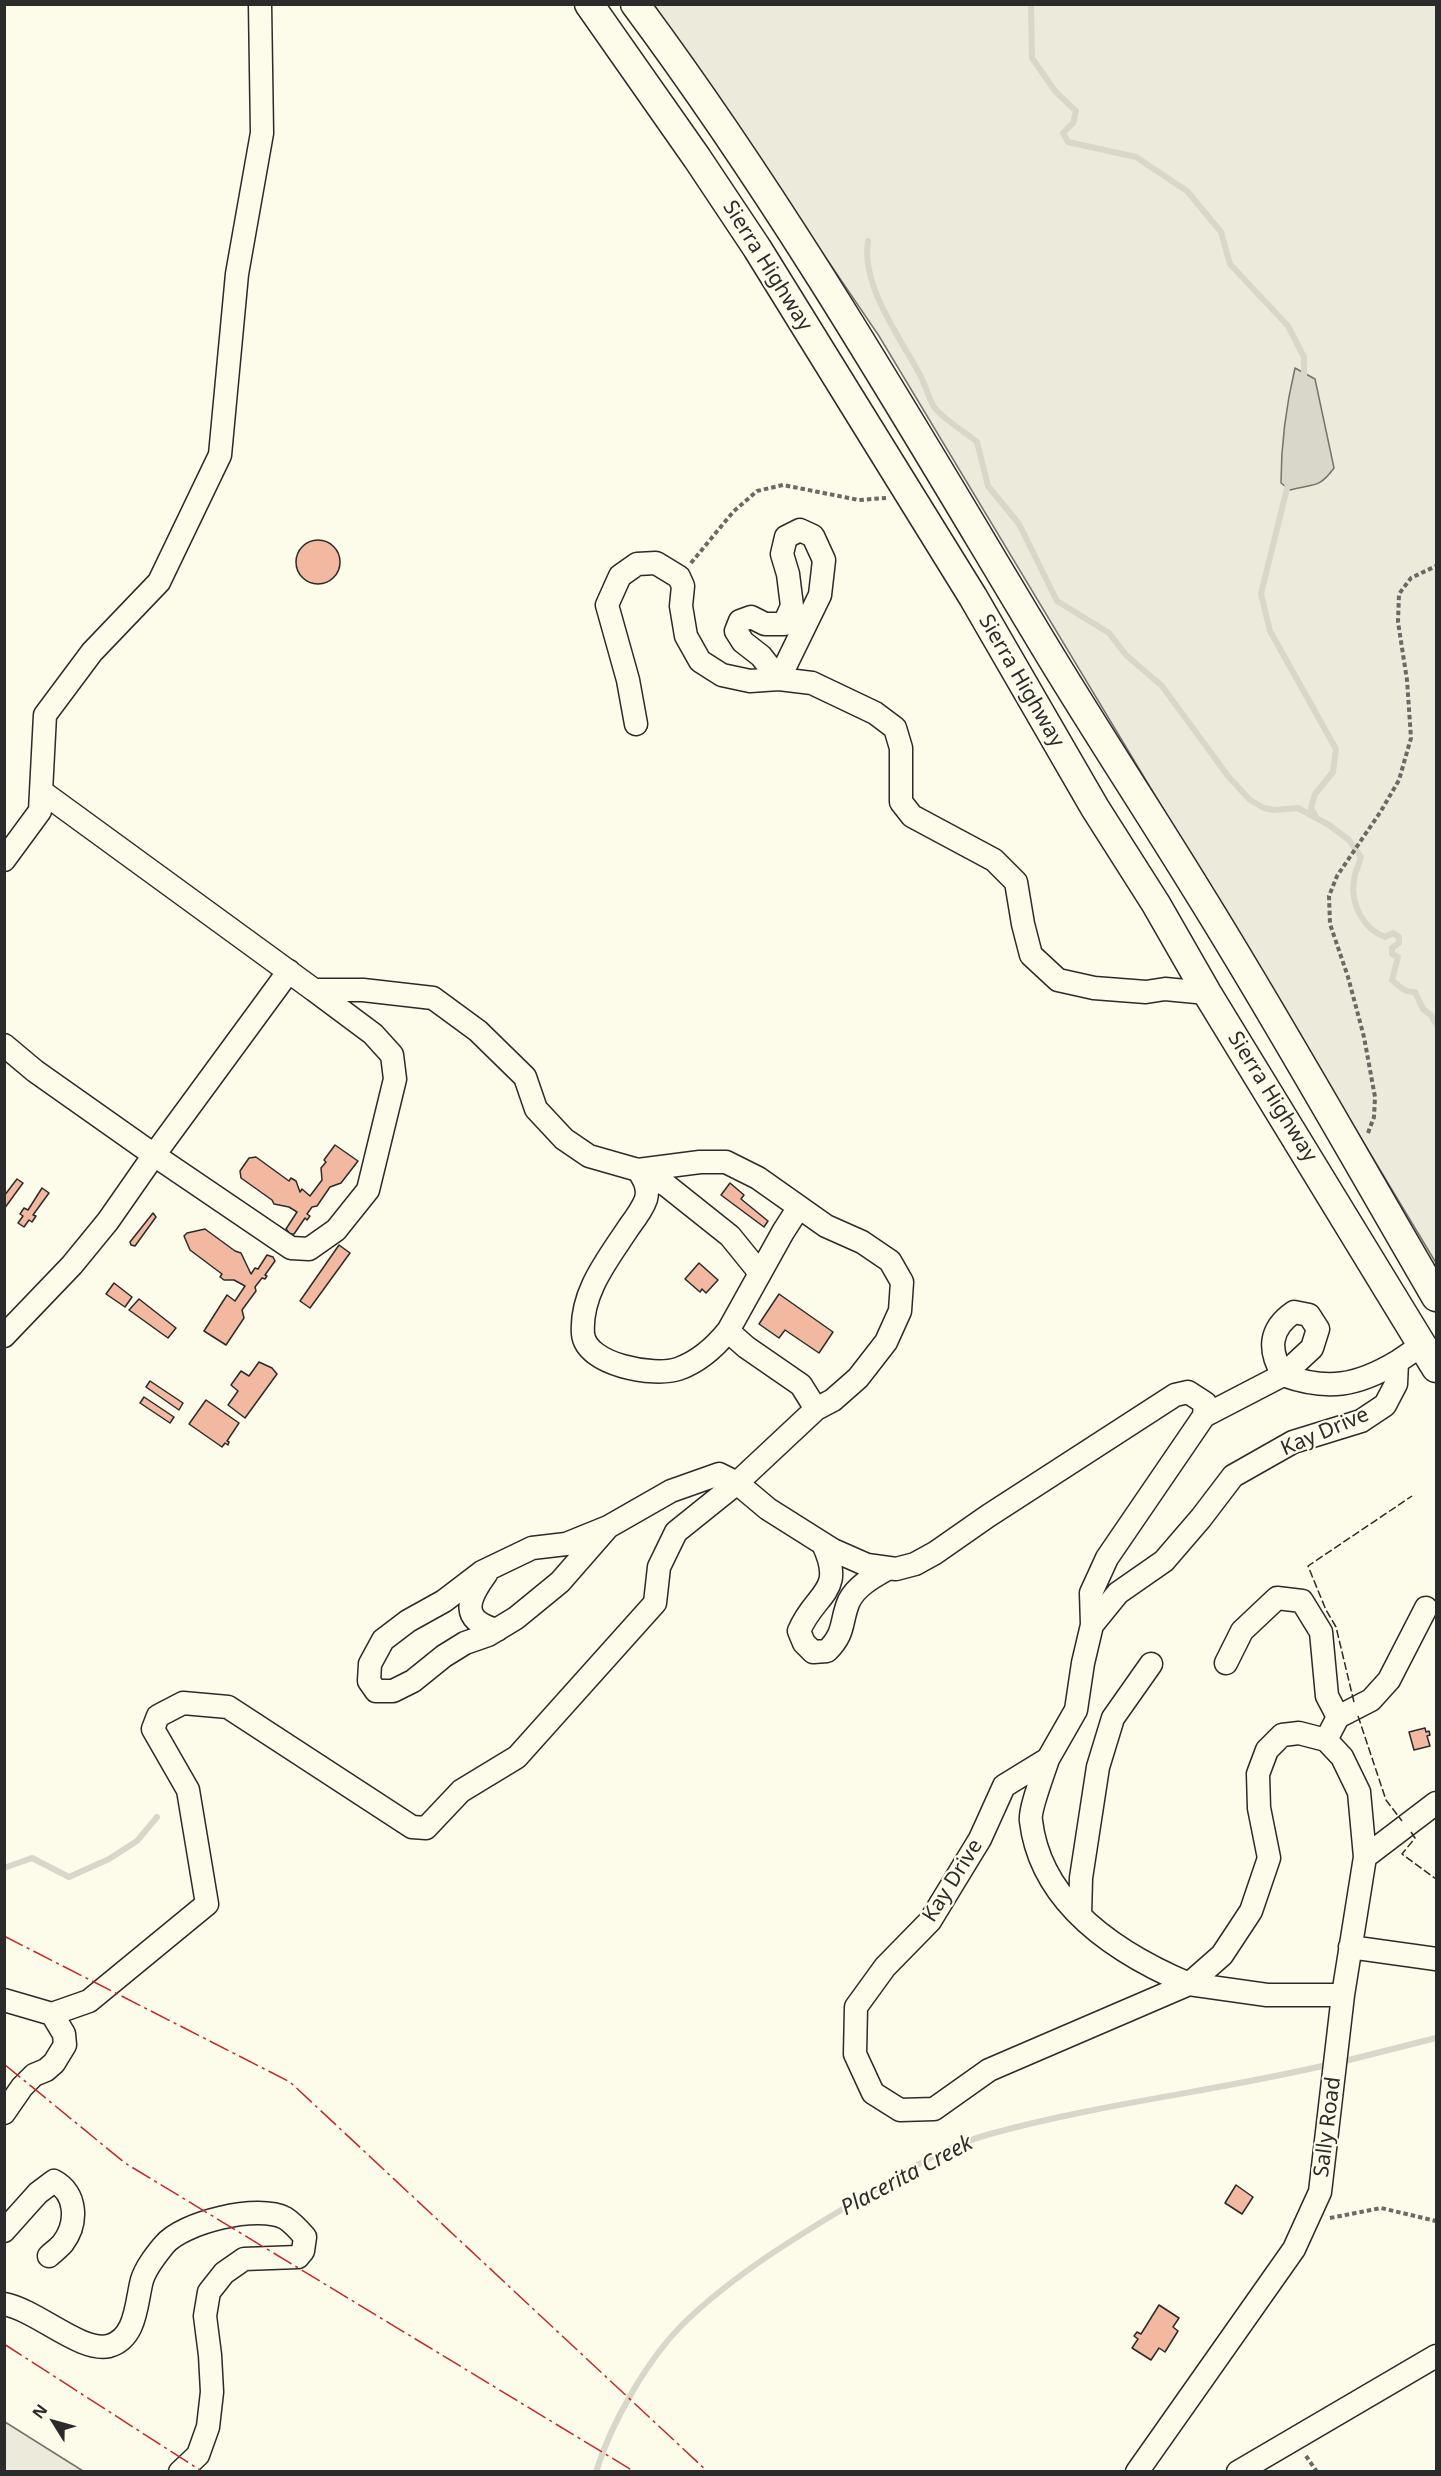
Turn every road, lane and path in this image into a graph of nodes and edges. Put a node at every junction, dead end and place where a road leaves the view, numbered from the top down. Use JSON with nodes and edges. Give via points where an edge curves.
{"nodes":[{"id":1,"x":260,"y":4,"type":"edge"},
{"id":2,"x":589,"y":4,"type":"edge"},
{"id":3,"x":635,"y":4,"type":"edge"},
{"id":4,"x":907,"y":492,"type":"junction"},
{"id":5,"x":1437,"y":566,"type":"edge"},
{"id":6,"x":679,"y":578,"type":"junction"},
{"id":7,"x":779,"y":679,"type":"junction"},
{"id":8,"x":636,"y":724,"type":"dead end"},
{"id":9,"x":41,"y":791,"type":"junction"},
{"id":10,"x":4,"y":860,"type":"edge"},
{"id":11,"x":289,"y":971,"type":"junction"},
{"id":12,"x":1246,"y":972,"type":"junction"},
{"id":13,"x":314,"y":990,"type":"junction"},
{"id":14,"x":1208,"y":993,"type":"junction"},
{"id":15,"x":4,"y":1045,"type":"edge"},
{"id":16,"x":1351,"y":1150,"type":"junction"},
{"id":17,"x":154,"y":1155,"type":"junction"},
{"id":18,"x":638,"y":1170,"type":"junction"},
{"id":19,"x":799,"y":1207,"type":"junction"},
{"id":20,"x":760,"y":1273,"type":"junction"},
{"id":21,"x":1437,"y":1297,"type":"edge"},
{"id":22,"x":728,"y":1331,"type":"junction"},
{"id":23,"x":4,"y":1336,"type":"edge"},
{"id":24,"x":1430,"y":1356,"type":"edge"},
{"id":25,"x":1397,"y":1362,"type":"junction"},
{"id":26,"x":816,"y":1409,"type":"junction"},
{"id":27,"x":1204,"y":1416,"type":"junction"},
{"id":28,"x":737,"y":1483,"type":"junction"},
{"id":29,"x":608,"y":1527,"type":"junction"},
{"id":30,"x":823,"y":1544,"type":"junction"},
{"id":31,"x":889,"y":1568,"type":"junction"},
{"id":32,"x":490,"y":1569,"type":"junction"},
{"id":33,"x":1426,"y":1608,"type":"dead end"},
{"id":34,"x":1092,"y":1625,"type":"junction"},
{"id":35,"x":497,"y":1630,"type":"junction"},
{"id":36,"x":1226,"y":1663,"type":"dead end"},
{"id":37,"x":1151,"y":1664,"type":"dead end"},
{"id":38,"x":1338,"y":1717,"type":"junction"},
{"id":39,"x":1326,"y":1740,"type":"junction"},
{"id":40,"x":1048,"y":1759,"type":"junction"},
{"id":41,"x":1437,"y":1803,"type":"edge"},
{"id":42,"x":1365,"y":1857,"type":"junction"},
{"id":43,"x":1080,"y":1916,"type":"junction"},
{"id":44,"x":1350,"y":1947,"type":"junction"},
{"id":45,"x":1437,"y":1959,"type":"edge"},
{"id":46,"x":1189,"y":1984,"type":"junction"},
{"id":47,"x":1343,"y":1995,"type":"junction"},
{"id":48,"x":4,"y":2000,"type":"edge"},
{"id":49,"x":52,"y":2014,"type":"junction"},
{"id":50,"x":4,"y":2113,"type":"edge"},
{"id":51,"x":1330,"y":2219,"type":"dead end"},
{"id":52,"x":1437,"y":2221,"type":"edge"},
{"id":53,"x":4,"y":2231,"type":"edge"},
{"id":54,"x":49,"y":2256,"type":"dead end"},
{"id":55,"x":4,"y":2304,"type":"edge"},
{"id":56,"x":1437,"y":2356,"type":"edge"},
{"id":57,"x":1437,"y":2366,"type":"edge"},
{"id":58,"x":1399,"y":2378,"type":"junction"},
{"id":59,"x":180,"y":2472,"type":"edge"},
{"id":60,"x":1137,"y":2472,"type":"edge"},
{"id":61,"x":1238,"y":2472,"type":"edge"}],
"edges":[{"from":1,"to":9,"type":"street","via":[[262,133],[237,274],[220,455],[159,582],[92,652],[45,714]]},
{"from":2,"to":4,"type":"main road","name":"Sierra Highway","via":[[757,248]]},
{"from":3,"to":12,"type":"main road","name":"Sierra Highway","via":[[739,149],[855,331]]},
{"from":4,"to":6,"type":"path","via":[[880,500],[859,500],[783,485],[757,491],[733,512]]},
{"from":4,"to":14,"type":"main road","name":"Sierra Highway"},
{"from":5,"to":16,"type":"path","via":[[1411,578],[1399,594],[1398,622],[1411,738],[1399,780],[1337,876],[1329,896],[1330,924],[1364,1037],[1375,1097],[1373,1124]]},
{"from":6,"to":7,"type":"street","via":[[683,586],[681,606],[686,636],[700,661],[722,675],[750,681]]},
{"from":6,"to":8,"type":"street","via":[[656,563],[637,564],[620,576],[607,606]]},
{"from":7,"to":7,"type":"street","via":[[820,595],[824,560],[813,536],[800,530],[786,537],[782,554],[792,606],[784,624],[765,624],[752,617],[740,621],[736,631]]},
{"from":7,"to":14,"type":"street","via":[[812,683],[875,713],[895,728],[901,748],[901,802],[912,816],[994,860],[1016,882],[1031,955],[1058,980],[1094,988]]},
{"from":9,"to":10,"type":"street","via":[[40,812]]},
{"from":9,"to":11,"type":"street"},
{"from":11,"to":13,"type":"street"},
{"from":11,"to":17,"type":"street"},
{"from":12,"to":14,"type":"main road"},
{"from":12,"to":16,"type":"main road","name":"Sierra Highway"},
{"from":13,"to":17,"type":"street","via":[[373,1034],[392,1055],[395,1079],[368,1190],[336,1230],[309,1249],[291,1248]]},
{"from":13,"to":18,"type":"street","via":[[363,990],[433,998],[478,1031],[525,1077],[536,1109],[564,1139],[589,1156]]},
{"from":14,"to":24,"type":"main road","name":"Sierra Highway"},
{"from":15,"to":17,"type":"street"},
{"from":16,"to":21,"type":"main road","name":"Sierra Highway"},
{"from":17,"to":23,"type":"street","via":[[72,1265]]},
{"from":18,"to":19,"type":"street","via":[[726,1162],[758,1178]]},
{"from":18,"to":20,"type":"street","via":[[666,1185],[730,1236]]},
{"from":18,"to":22,"type":"street","via":[[647,1183],[646,1200],[595,1280],[584,1312],[583,1336],[591,1350],[610,1362],[655,1372],[677,1369],[705,1355]]},
{"from":19,"to":20,"type":"street"},
{"from":19,"to":26,"type":"street","via":[[890,1261],[902,1282],[900,1311],[886,1342],[858,1378]]},
{"from":20,"to":22,"type":"street"},
{"from":22,"to":26,"type":"street","via":[[801,1385]]},
{"from":24,"to":25,"type":"street"},
{"from":25,"to":27,"type":"street","via":[[1373,1377],[1344,1384],[1283,1375]]},
{"from":25,"to":34,"type":"street","name":"Kay Drive","via":[[1396,1384],[1385,1405],[1361,1421],[1293,1442],[1233,1476],[1164,1561],[1118,1593]]},
{"from":26,"to":28,"type":"street"},
{"from":27,"to":31,"type":"street","via":[[1205,1402],[1198,1396],[1188,1392],[1175,1395],[935,1553],[915,1564]]},
{"from":27,"to":34,"type":"street","via":[[1107,1558],[1091,1593]]},
{"from":28,"to":29,"type":"street","via":[[719,1474],[671,1491]]},
{"from":28,"to":30,"type":"street","via":[[768,1509]]},
{"from":28,"to":49,"type":"street","via":[[676,1532],[659,1567],[655,1603],[517,1757],[461,1791],[426,1828],[412,1827],[228,1707],[183,1703],[158,1716],[153,1729],[188,1790],[207,1904],[89,2001]]},
{"from":29,"to":32,"type":"street","via":[[566,1544],[532,1548]]},
{"from":29,"to":35,"type":"street","via":[[560,1582]]},
{"from":30,"to":31,"type":"street","via":[[867,1565]]},
{"from":30,"to":31,"type":"street","via":[[833,1574],[830,1587],[799,1631],[813,1652],[827,1651],[839,1639],[850,1599],[867,1580]]},
{"from":32,"to":35,"type":"street","via":[[469,1604],[472,1617]]},
{"from":32,"to":35,"type":"street","via":[[383,1640],[370,1664],[369,1681],[376,1690],[393,1691],[414,1681],[465,1643]]},
{"from":33,"to":38,"type":"street","via":[[1389,1680],[1371,1700]]},
{"from":34,"to":40,"type":"street","name":"Kay Drive","via":[[1076,1710]]},
{"from":36,"to":38,"type":"street","via":[[1242,1631],[1276,1598],[1302,1601],[1321,1632],[1327,1696]]},
{"from":37,"to":43,"type":"street","via":[[1113,1718],[1098,1767],[1084,1855]]},
{"from":38,"to":39,"type":"street"},
{"from":39,"to":42,"type":"street","name":"Sally Road","via":[[1342,1757],[1359,1792]]},
{"from":39,"to":46,"type":"street","via":[[1299,1733],[1282,1735],[1267,1750],[1257,1774],[1258,1808],[1269,1858],[1251,1911],[1222,1955]]},
{"from":40,"to":43,"type":"street","via":[[1030,1819],[1041,1860],[1062,1899]]},
{"from":40,"to":46,"type":"street","name":"Kay Drive","via":[[1004,1786],[980,1839],[930,1921],[885,1967],[856,2007],[855,2054],[873,2093],[900,2110],[934,2109],[989,2070]]},
{"from":41,"to":42,"type":"street"},
{"from":42,"to":44,"type":"street","name":"Sally Road"},
{"from":43,"to":46,"type":"street","via":[[1094,1930],[1158,1971]]},
{"from":44,"to":45,"type":"street"},
{"from":44,"to":47,"type":"street","name":"Sally Road"},
{"from":46,"to":47,"type":"street","via":[[1267,1995]]},
{"from":47,"to":60,"type":"street","name":"Sally Road","via":[[1320,2192],[1294,2249]]},
{"from":48,"to":49,"type":"street"},
{"from":49,"to":50,"type":"street","via":[[64,2034],[64,2045],[54,2063],[22,2087]]},
{"from":51,"to":52,"type":"path","via":[[1381,2208]]},
{"from":53,"to":54,"type":"street","via":[[38,2193],[54,2181],[62,2185],[73,2205],[70,2229],[63,2244]]},
{"from":55,"to":59,"type":"street","via":[[33,2314],[74,2339],[107,2347],[129,2330],[143,2278],[166,2242],[185,2229],[207,2221],[258,2213],[283,2217],[296,2226],[305,2237],[298,2257],[244,2259],[224,2273],[209,2292],[205,2316],[212,2392],[208,2427],[198,2455]]},
{"from":56,"to":58,"type":"street"},
{"from":57,"to":58,"type":"street"},
{"from":58,"to":61,"type":"street"}]}
